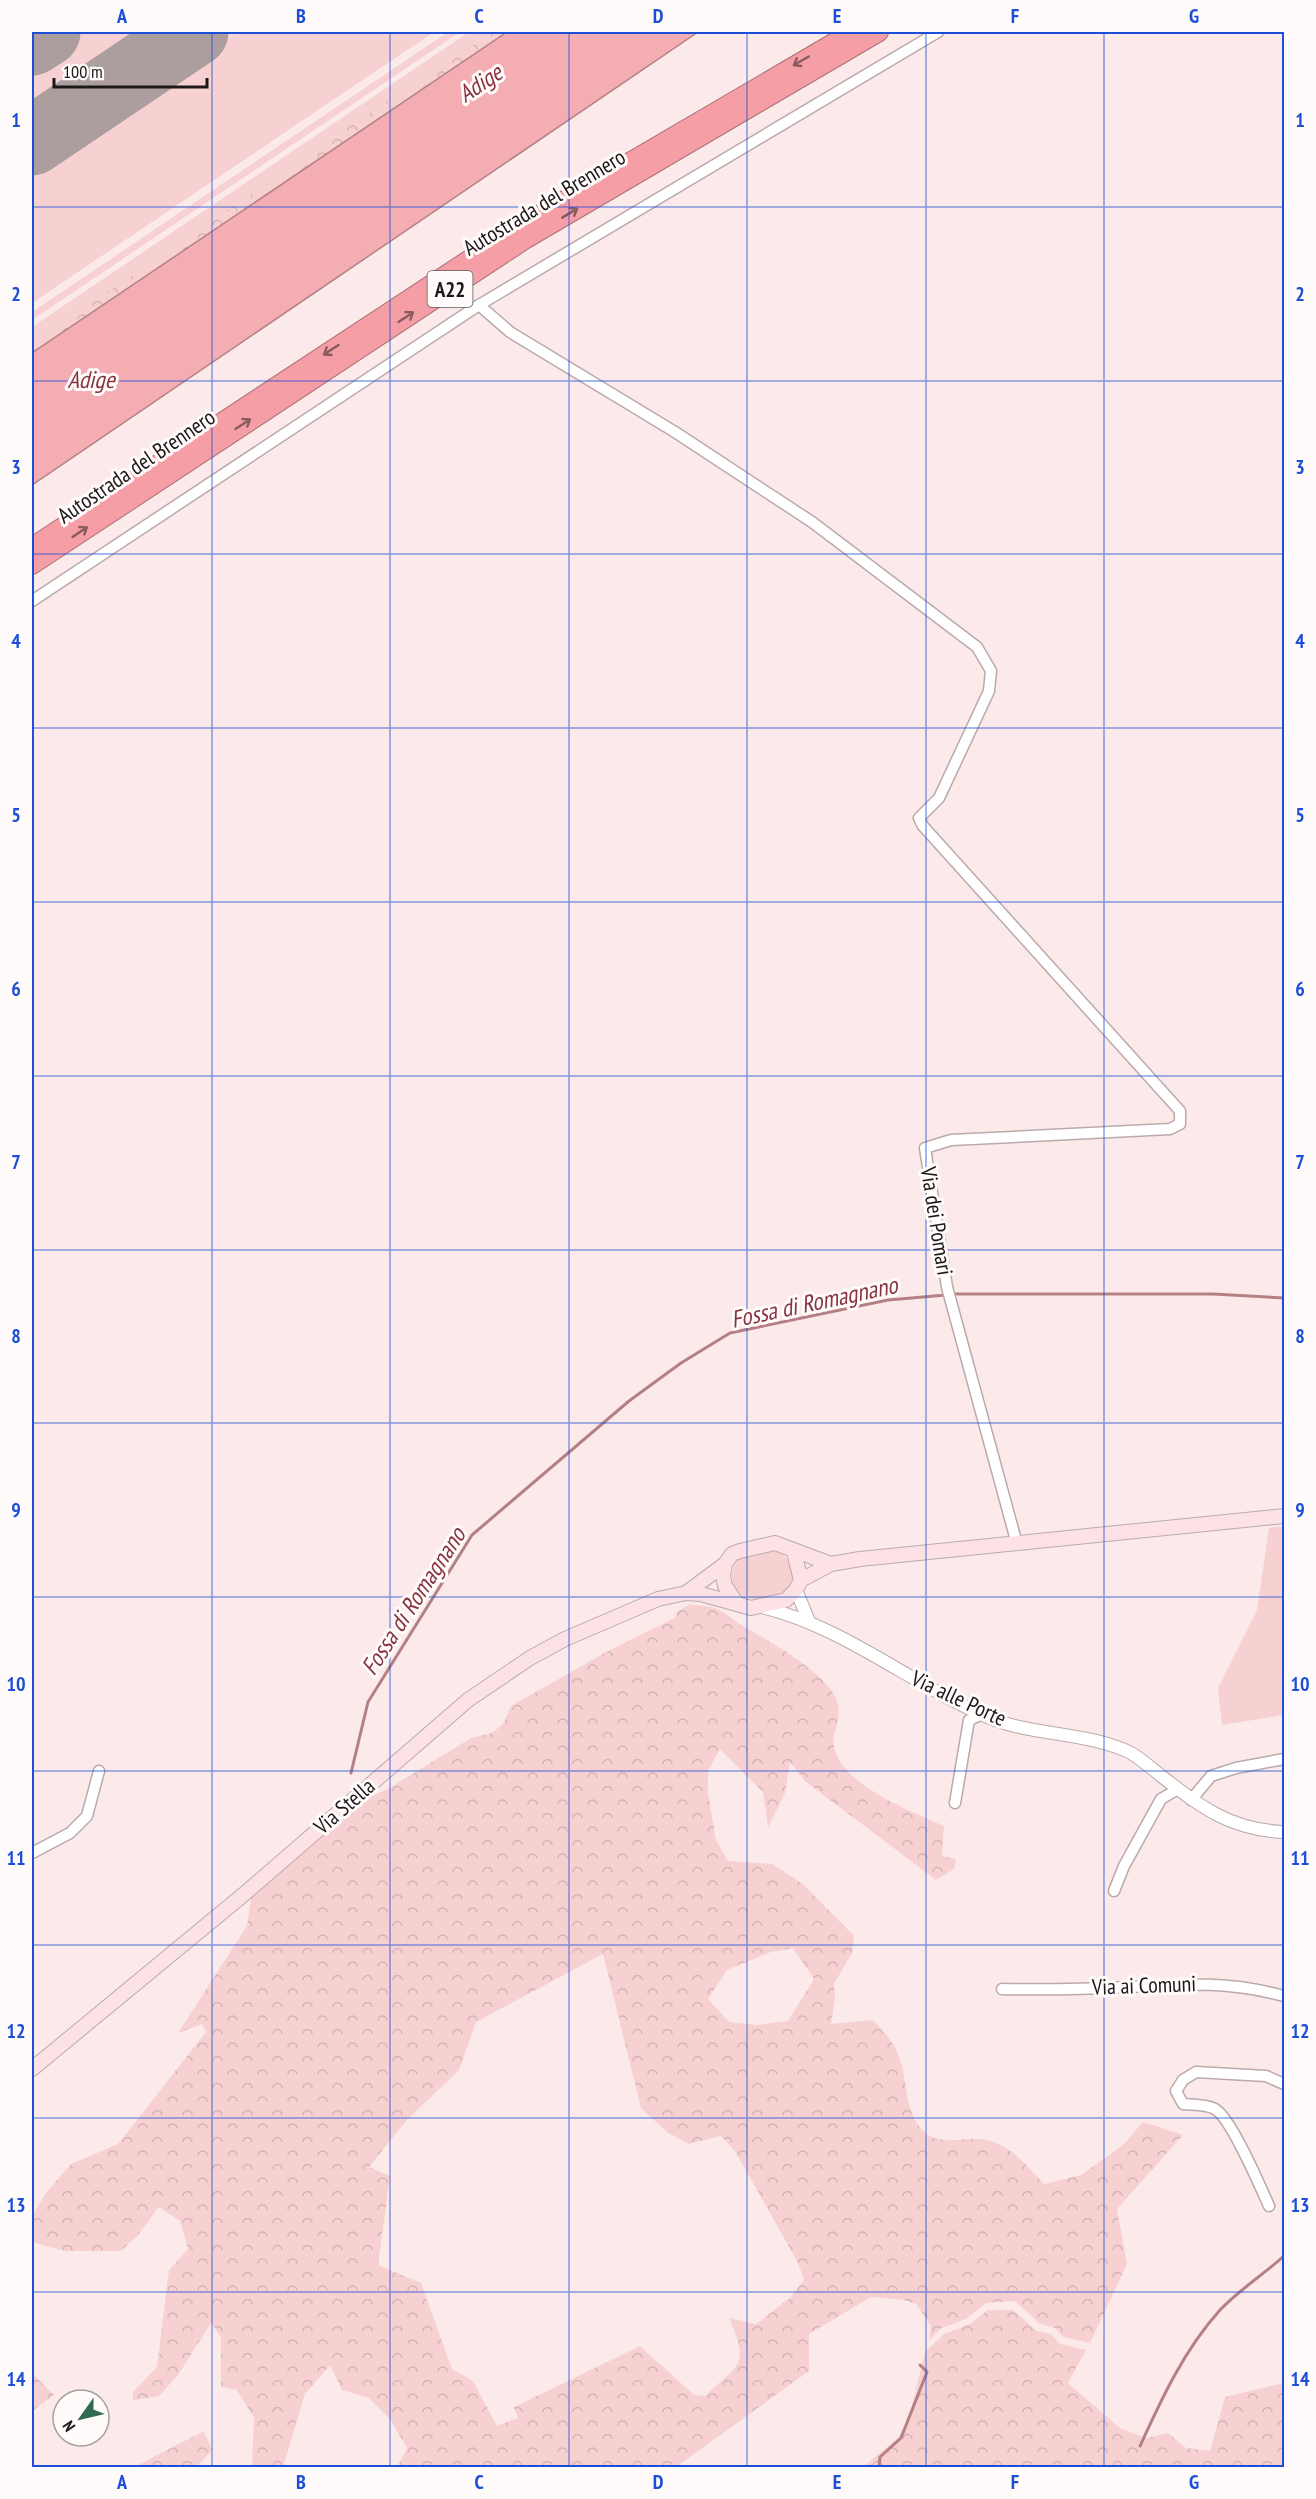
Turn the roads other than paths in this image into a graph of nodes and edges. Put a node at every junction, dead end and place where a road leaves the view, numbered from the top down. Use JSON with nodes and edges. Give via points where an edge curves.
{"nodes":[{"id":1,"x":852,"y":32,"type":"edge"},
{"id":2,"x":879,"y":32,"type":"edge"},
{"id":3,"x":938,"y":32,"type":"edge"},
{"id":4,"x":479,"y":305,"type":"junction"},
{"id":5,"x":32,"y":548,"type":"edge"},
{"id":6,"x":32,"y":565,"type":"edge"},
{"id":7,"x":32,"y":601,"type":"edge"},
{"id":8,"x":1284,"y":1516,"type":"edge"},
{"id":9,"x":1017,"y":1544,"type":"junction"},
{"id":10,"x":794,"y":1552,"type":"junction"},
{"id":11,"x":725,"y":1564,"type":"junction"},
{"id":12,"x":831,"y":1564,"type":"junction"},
{"id":13,"x":799,"y":1585,"type":"junction"},
{"id":14,"x":686,"y":1593,"type":"junction"},
{"id":15,"x":735,"y":1602,"type":"junction"},
{"id":16,"x":762,"y":1607,"type":"junction"},
{"id":17,"x":809,"y":1621,"type":"junction"},
{"id":18,"x":982,"y":1714,"type":"junction"},
{"id":19,"x":1284,"y":1759,"type":"edge"},
{"id":20,"x":99,"y":1771,"type":"dead end"},
{"id":21,"x":1178,"y":1789,"type":"junction"},
{"id":22,"x":1191,"y":1800,"type":"junction"},
{"id":23,"x":955,"y":1803,"type":"dead end"},
{"id":24,"x":1284,"y":1832,"type":"edge"},
{"id":25,"x":32,"y":1852,"type":"edge"},
{"id":26,"x":1114,"y":1891,"type":"dead end"},
{"id":27,"x":1002,"y":1989,"type":"dead end"},
{"id":28,"x":1284,"y":1996,"type":"edge"},
{"id":29,"x":32,"y":2069,"type":"edge"},
{"id":30,"x":1284,"y":2084,"type":"edge"},
{"id":31,"x":1269,"y":2206,"type":"dead end"}],
"edges":[{"from":1,"to":5,"type":"highway","name":"Autostrada del Brennero","number":"A22","one_way":true,"via":[[517,228]]},
{"from":6,"to":2,"type":"highway","name":"Autostrada del Brennero","number":"A22","one_way":true,"via":[[526,239]]},
{"from":3,"to":4,"type":"street"},
{"from":4,"to":7,"type":"street"},
{"from":4,"to":9,"type":"street","name":"Via dei Pomari","via":[[510,332],[675,432],[812,522],[977,647],[991,671],[989,691],[939,798],[919,818],[1180,1111],[1180,1124],[1170,1129],[951,1140],[925,1148],[951,1305]]},
{"from":8,"to":9,"type":"main road"},
{"from":9,"to":12,"type":"main road"},
{"from":10,"to":11,"type":"main road","via":[[785,1545],[757,1546],[732,1554]]},
{"from":10,"to":12,"type":"main road"},
{"from":10,"to":13,"type":"main road"},
{"from":11,"to":14,"type":"main road","name":"Via Stella"},
{"from":11,"to":15,"type":"main road","via":[[725,1586]]},
{"from":12,"to":13,"type":"main road"},
{"from":13,"to":16,"type":"main road","via":[[786,1600]]},
{"from":13,"to":17,"type":"street"},
{"from":14,"to":15,"type":"main road","name":"Via Stella"},
{"from":14,"to":29,"type":"main road","name":"Via Stella","via":[[658,1599],[565,1639],[468,1700],[243,1895]]},
{"from":15,"to":16,"type":"main road"},
{"from":16,"to":17,"type":"street","name":"Via alle Porte"},
{"from":17,"to":18,"type":"street","name":"Via alle Porte"},
{"from":18,"to":21,"type":"street","name":"Via alle Porte","via":[[1131,1754]]},
{"from":18,"to":23,"type":"street","via":[[969,1720]]},
{"from":19,"to":22,"type":"street","via":[[1211,1776]]},
{"from":20,"to":25,"type":"street","via":[[87,1816],[70,1833]]},
{"from":21,"to":22,"type":"street","name":"Via alle Porte"},
{"from":21,"to":26,"type":"street","via":[[1161,1798]]},
{"from":22,"to":24,"type":"street","name":"Via alle Porte","via":[[1228,1822]]},
{"from":27,"to":28,"type":"street","name":"Via ai Comuni","via":[[1196,1983],[1251,1987]]},
{"from":30,"to":31,"type":"street","via":[[1266,2076],[1196,2072],[1183,2080],[1176,2091],[1183,2104],[1221,2113]]}]}
